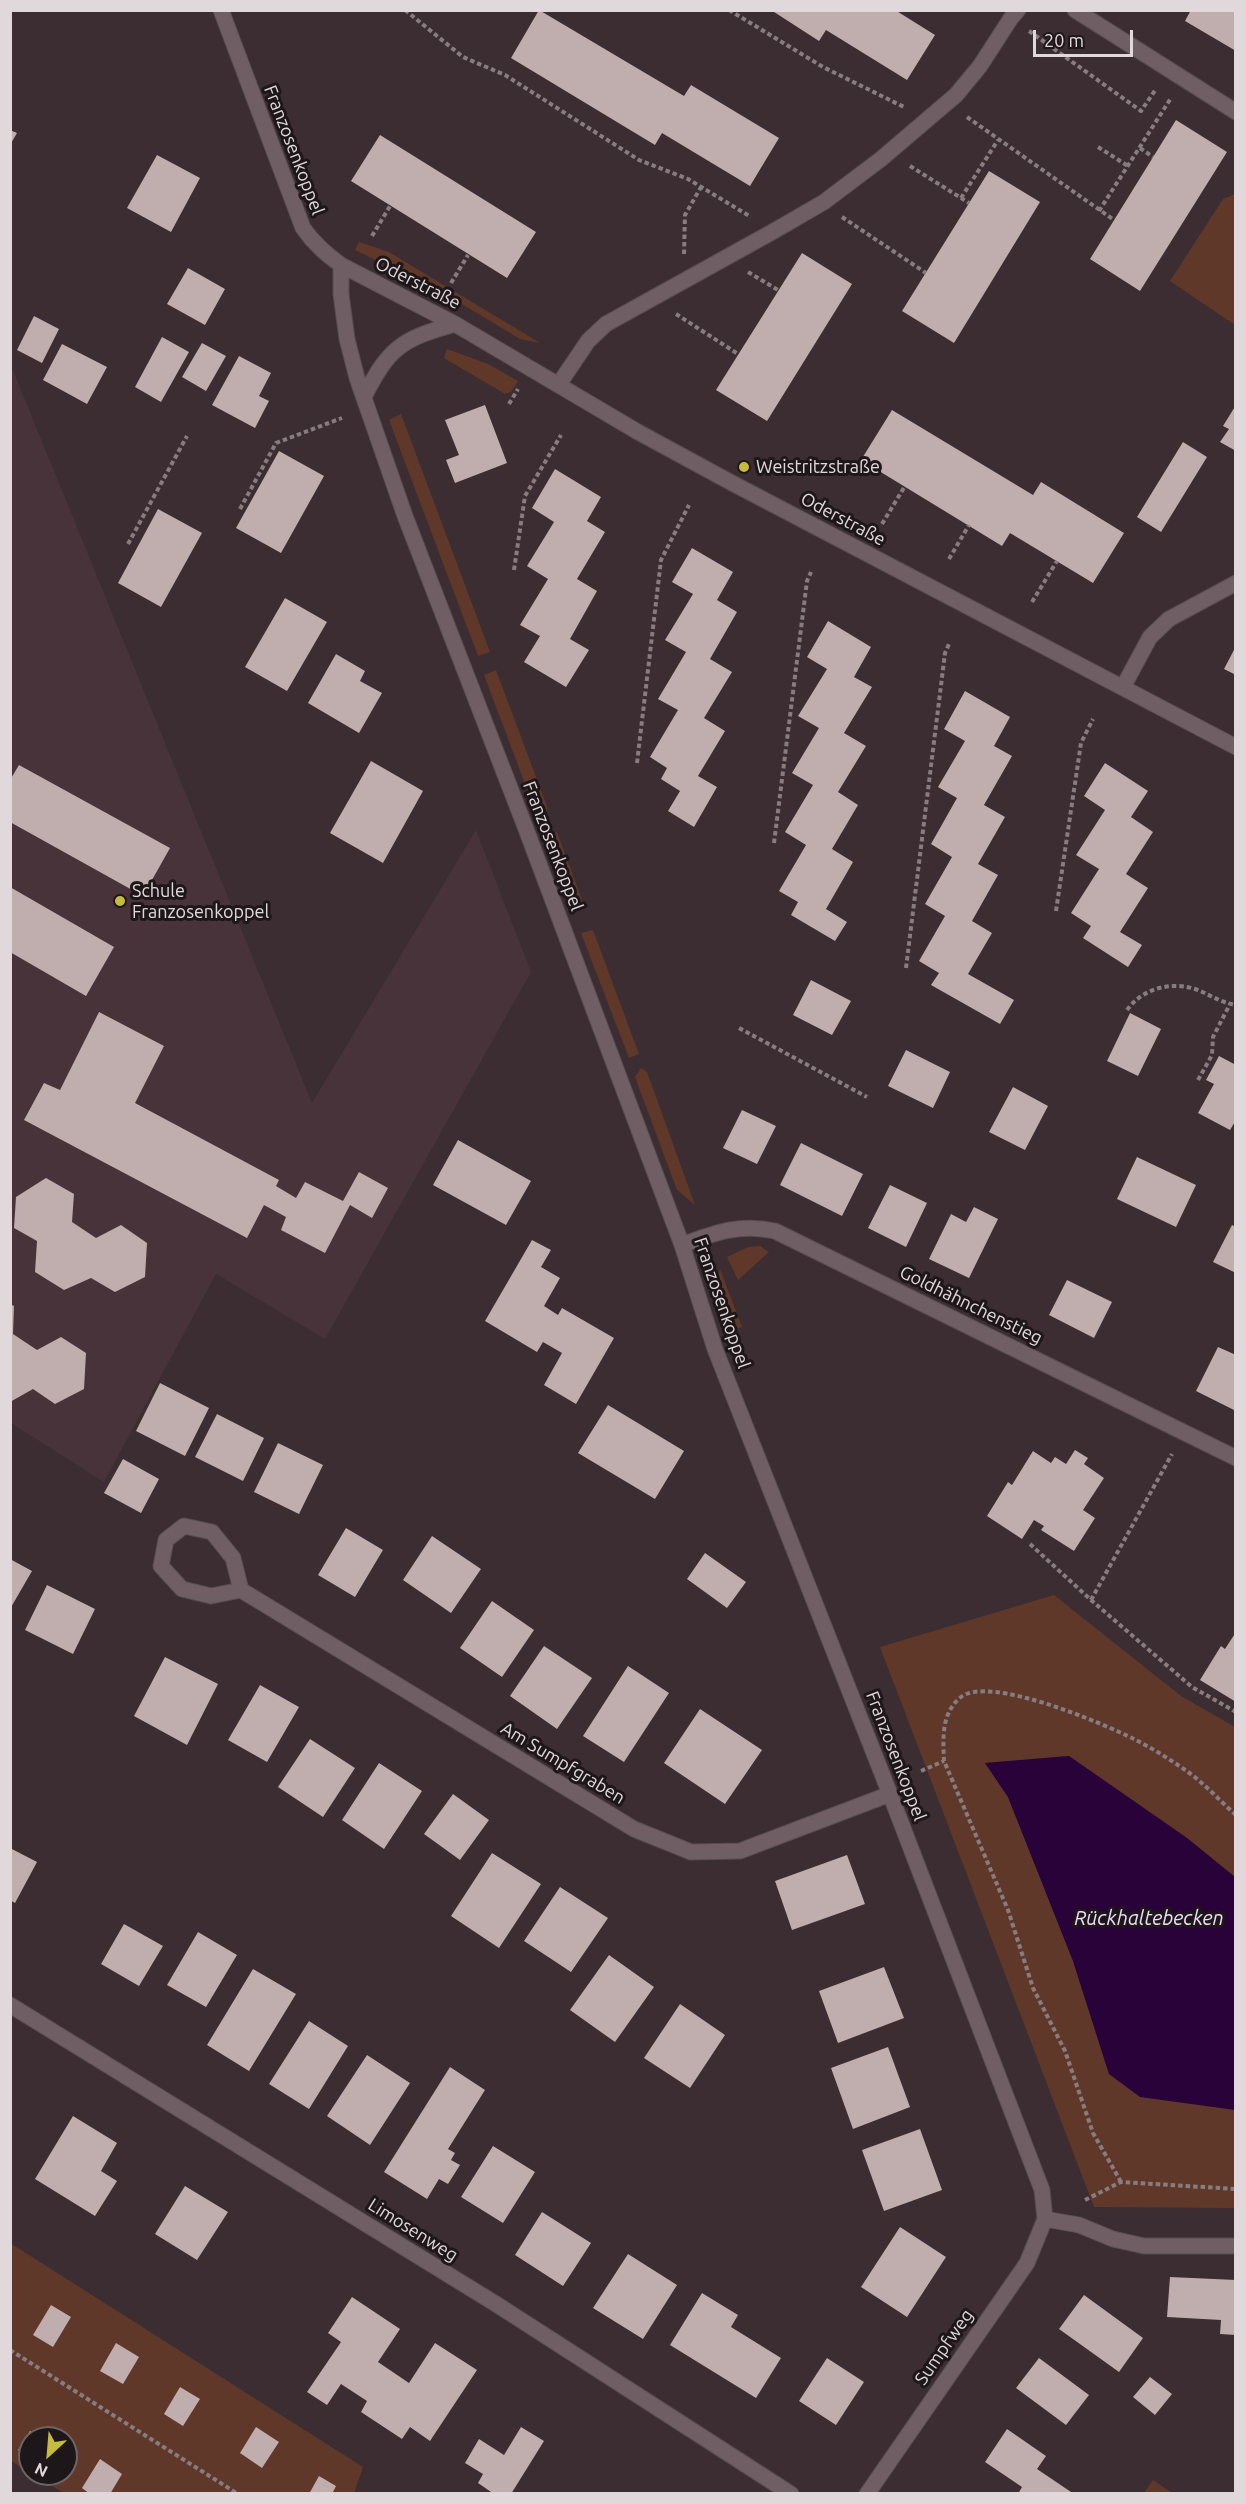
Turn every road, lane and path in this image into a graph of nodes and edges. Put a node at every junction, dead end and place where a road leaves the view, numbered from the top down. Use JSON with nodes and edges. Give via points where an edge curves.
{"nodes":[{"id":1,"x":221,"y":10,"type":"edge"},
{"id":2,"x":405,"y":10,"type":"edge"},
{"id":3,"x":729,"y":10,"type":"edge"},
{"id":4,"x":1018,"y":10,"type":"edge"},
{"id":5,"x":1076,"y":10,"type":"edge"},
{"id":6,"x":1026,"y":29,"type":"dead end"},
{"id":7,"x":1158,"y":86,"type":"dead end"},
{"id":8,"x":1173,"y":95,"type":"dead end"},
{"id":9,"x":909,"y":112,"type":"dead end"},
{"id":10,"x":1236,"y":112,"type":"edge"},
{"id":11,"x":961,"y":114,"type":"dead end"},
{"id":12,"x":998,"y":140,"type":"junction"},
{"id":13,"x":1098,"y":147,"type":"dead end"},
{"id":14,"x":1140,"y":148,"type":"junction"},
{"id":15,"x":1153,"y":157,"type":"dead end"},
{"id":16,"x":904,"y":162,"type":"dead end"},
{"id":17,"x":1128,"y":166,"type":"junction"},
{"id":18,"x":701,"y":187,"type":"junction"},
{"id":19,"x":961,"y":198,"type":"junction"},
{"id":20,"x":969,"y":202,"type":"dead end"},
{"id":21,"x":390,"y":206,"type":"dead end"},
{"id":22,"x":1099,"y":211,"type":"junction"},
{"id":23,"x":834,"y":212,"type":"dead end"},
{"id":24,"x":1114,"y":220,"type":"dead end"},
{"id":25,"x":756,"y":221,"type":"dead end"},
{"id":26,"x":372,"y":236,"type":"dead end"},
{"id":27,"x":468,"y":255,"type":"dead end"},
{"id":28,"x":684,"y":259,"type":"dead end"},
{"id":29,"x":341,"y":265,"type":"junction"},
{"id":30,"x":743,"y":268,"type":"dead end"},
{"id":31,"x":926,"y":273,"type":"dead end"},
{"id":32,"x":451,"y":283,"type":"dead end"},
{"id":33,"x":778,"y":290,"type":"dead end"},
{"id":34,"x":668,"y":308,"type":"dead end"},
{"id":35,"x":455,"y":324,"type":"junction"},
{"id":36,"x":738,"y":354,"type":"dead end"},
{"id":37,"x":522,"y":383,"type":"dead end"},
{"id":38,"x":559,"y":384,"type":"junction"},
{"id":39,"x":364,"y":397,"type":"junction"},
{"id":40,"x":509,"y":404,"type":"dead end"},
{"id":41,"x":342,"y":418,"type":"dead end"},
{"id":42,"x":561,"y":435,"type":"dead end"},
{"id":43,"x":187,"y":436,"type":"dead end"},
{"id":44,"x":905,"y":486,"type":"dead end"},
{"id":45,"x":690,"y":505,"type":"dead end"},
{"id":46,"x":240,"y":509,"type":"dead end"},
{"id":47,"x":882,"y":524,"type":"dead end"},
{"id":48,"x":969,"y":525,"type":"dead end"},
{"id":49,"x":128,"y":544,"type":"dead end"},
{"id":50,"x":949,"y":559,"type":"dead end"},
{"id":51,"x":1057,"y":561,"type":"dead end"},
{"id":52,"x":514,"y":570,"type":"dead end"},
{"id":53,"x":811,"y":572,"type":"dead end"},
{"id":54,"x":1236,"y":583,"type":"edge"},
{"id":55,"x":1032,"y":602,"type":"dead end"},
{"id":56,"x":949,"y":644,"type":"dead end"},
{"id":57,"x":1123,"y":687,"type":"junction"},
{"id":58,"x":1093,"y":719,"type":"dead end"},
{"id":59,"x":1236,"y":747,"type":"edge"},
{"id":60,"x":637,"y":763,"type":"dead end"},
{"id":61,"x":774,"y":843,"type":"dead end"},
{"id":62,"x":1056,"y":910,"type":"dead end"},
{"id":63,"x":906,"y":968,"type":"dead end"},
{"id":64,"x":1230,"y":1004,"type":"junction"},
{"id":65,"x":1236,"y":1005,"type":"edge"},
{"id":66,"x":1127,"y":1010,"type":"dead end"},
{"id":67,"x":739,"y":1028,"type":"dead end"},
{"id":68,"x":1198,"y":1080,"type":"dead end"},
{"id":69,"x":867,"y":1097,"type":"dead end"},
{"id":70,"x":682,"y":1245,"type":"junction"},
{"id":71,"x":1183,"y":1433,"type":"junction"},
{"id":72,"x":1236,"y":1458,"type":"edge"},
{"id":73,"x":1030,"y":1544,"type":"dead end"},
{"id":74,"x":241,"y":1590,"type":"junction"},
{"id":75,"x":1091,"y":1600,"type":"junction"},
{"id":76,"x":1236,"y":1712,"type":"edge"},
{"id":77,"x":944,"y":1761,"type":"junction"},
{"id":78,"x":921,"y":1771,"type":"dead end"},
{"id":79,"x":890,"y":1794,"type":"junction"},
{"id":80,"x":1236,"y":1815,"type":"edge"},
{"id":81,"x":10,"y":2005,"type":"edge"},
{"id":82,"x":1236,"y":2189,"type":"edge"},
{"id":83,"x":1045,"y":2219,"type":"junction"},
{"id":84,"x":1236,"y":2246,"type":"edge"},
{"id":85,"x":10,"y":2350,"type":"edge"},
{"id":86,"x":238,"y":2493,"type":"edge"},
{"id":87,"x":791,"y":2493,"type":"edge"},
{"id":88,"x":867,"y":2493,"type":"edge"}],
"edges":[{"from":1,"to":29,"type":"street","name":"Franzosenkoppel","via":[[303,228],[313,243]]},
{"from":2,"to":18,"type":"path","via":[[463,57],[505,75],[639,159]]},
{"from":3,"to":9,"type":"path","via":[[823,67],[899,103]]},
{"from":4,"to":38,"type":"street","via":[[956,95],[916,130],[824,202],[606,324],[588,341]]},
{"from":5,"to":10,"type":"street"},
{"from":6,"to":7,"type":"path","via":[[1141,111]]},
{"from":8,"to":14,"type":"path"},
{"from":11,"to":12,"type":"path"},
{"from":12,"to":19,"type":"path"},
{"from":12,"to":22,"type":"path"},
{"from":13,"to":17,"type":"path"},
{"from":14,"to":15,"type":"path"},
{"from":14,"to":17,"type":"path"},
{"from":16,"to":19,"type":"path"},
{"from":17,"to":22,"type":"path"},
{"from":18,"to":25,"type":"path"},
{"from":18,"to":28,"type":"path","via":[[685,215]]},
{"from":19,"to":20,"type":"path"},
{"from":21,"to":26,"type":"path"},
{"from":22,"to":24,"type":"path"},
{"from":23,"to":31,"type":"path"},
{"from":27,"to":32,"type":"path"},
{"from":29,"to":35,"type":"street","name":"Oderstraße"},
{"from":29,"to":39,"type":"street","name":"Franzosenkoppel","via":[[347,339]]},
{"from":30,"to":33,"type":"path"},
{"from":34,"to":36,"type":"path"},
{"from":35,"to":38,"type":"street","name":"Oderstraße"},
{"from":35,"to":39,"type":"street","via":[[415,336],[403,344],[377,371]]},
{"from":37,"to":40,"type":"path"},
{"from":38,"to":57,"type":"street","name":"Oderstraße","via":[[638,432]]},
{"from":39,"to":70,"type":"street","name":"Franzosenkoppel","via":[[409,527]]},
{"from":41,"to":46,"type":"path","via":[[276,443]]},
{"from":42,"to":52,"type":"path","via":[[525,496]]},
{"from":43,"to":49,"type":"path"},
{"from":44,"to":47,"type":"path"},
{"from":45,"to":60,"type":"path","via":[[661,560]]},
{"from":48,"to":50,"type":"path"},
{"from":51,"to":55,"type":"path"},
{"from":53,"to":61,"type":"path"},
{"from":54,"to":57,"type":"street","via":[[1168,619],[1150,637]]},
{"from":56,"to":63,"type":"path"},
{"from":57,"to":59,"type":"street","name":"Oderstraße"},
{"from":58,"to":62,"type":"path","via":[[1081,743]]},
{"from":64,"to":65,"type":"path"},
{"from":64,"to":66,"type":"path","via":[[1192,988],[1162,986],[1145,992]]},
{"from":64,"to":68,"type":"path","via":[[1213,1037],[1212,1055]]},
{"from":67,"to":69,"type":"path"},
{"from":70,"to":71,"type":"street","name":"Goldhähnchenstieg","via":[[754,1226],[775,1231]]},
{"from":70,"to":79,"type":"street","name":"Franzosenkoppel","via":[[715,1348]]},
{"from":71,"to":72,"type":"street","name":"Goldhähnchenstieg"},
{"from":71,"to":75,"type":"path"},
{"from":73,"to":75,"type":"path"},
{"from":74,"to":74,"type":"street","via":[[233,1558],[212,1532],[184,1526],[166,1540],[161,1566],[182,1589],[211,1596]]},
{"from":74,"to":79,"type":"street","name":"Am Sumpfgraben","via":[[634,1829],[691,1852],[740,1851]]},
{"from":75,"to":76,"type":"path","via":[[1192,1687]]},
{"from":77,"to":78,"type":"path"},
{"from":77,"to":80,"type":"path","via":[[942,1735],[952,1706],[962,1696],[977,1690],[995,1691],[1059,1707],[1134,1739],[1190,1773]]},
{"from":77,"to":82,"type":"path","via":[[1008,1910],[1033,1988],[1065,2051],[1093,2133],[1120,2182]]},
{"from":79,"to":83,"type":"street","name":"Franzosenkoppel","via":[[1035,2170]]},
{"from":81,"to":87,"type":"street","name":"Limosenweg","via":[[496,2304]]},
{"from":83,"to":84,"type":"street","via":[[1079,2225],[1144,2246]]},
{"from":83,"to":88,"type":"street","name":"Sumpfweg","via":[[1028,2263]]},
{"from":85,"to":86,"type":"path"}]}
